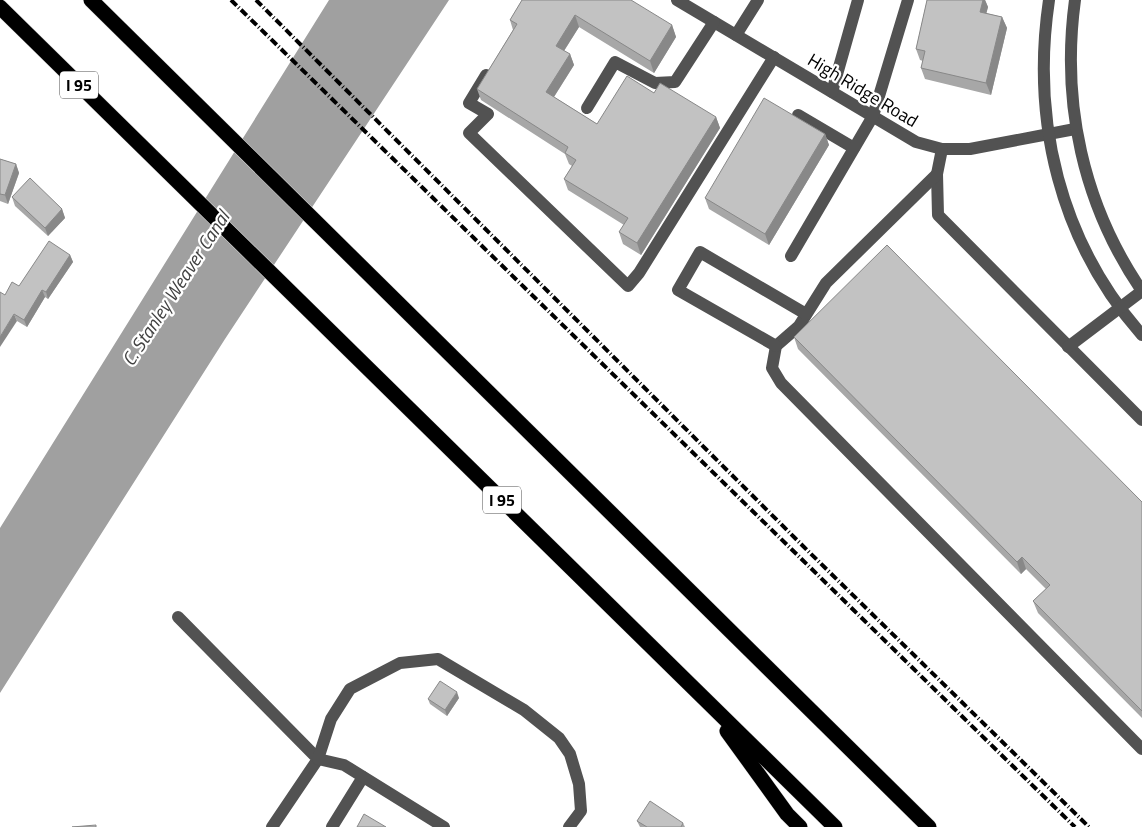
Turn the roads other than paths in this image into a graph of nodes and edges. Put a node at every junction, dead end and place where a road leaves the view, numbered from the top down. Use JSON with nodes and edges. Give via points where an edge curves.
{"nodes":[{"id":1,"x":91,"y":0,"type":"edge"},
{"id":2,"x":677,"y":0,"type":"edge"},
{"id":3,"x":758,"y":0,"type":"edge"},
{"id":4,"x":858,"y":0,"type":"edge"},
{"id":5,"x":908,"y":0,"type":"edge"},
{"id":6,"x":1048,"y":0,"type":"edge"},
{"id":7,"x":1075,"y":0,"type":"edge"},
{"id":8,"x":0,"y":7,"type":"edge"},
{"id":9,"x":714,"y":22,"type":"junction"},
{"id":10,"x":736,"y":35,"type":"junction"},
{"id":11,"x":774,"y":57,"type":"junction"},
{"id":12,"x":492,"y":65,"type":"edge"},
{"id":13,"x":832,"y":92,"type":"junction"},
{"id":14,"x":587,"y":108,"type":"dead end"},
{"id":15,"x":798,"y":115,"type":"dead end"},
{"id":16,"x":873,"y":116,"type":"junction"},
{"id":17,"x":1075,"y":129,"type":"junction"},
{"id":18,"x":1048,"y":136,"type":"junction"},
{"id":19,"x":854,"y":148,"type":"junction"},
{"id":20,"x":942,"y":149,"type":"junction"},
{"id":21,"x":937,"y":174,"type":"junction"},
{"id":22,"x":791,"y":256,"type":"dead end"},
{"id":23,"x":1142,"y":291,"type":"edge"},
{"id":24,"x":1120,"y":307,"type":"junction"},
{"id":25,"x":806,"y":314,"type":"junction"},
{"id":26,"x":1142,"y":335,"type":"edge"},
{"id":27,"x":776,"y":346,"type":"junction"},
{"id":28,"x":1068,"y":347,"type":"junction"},
{"id":29,"x":1142,"y":420,"type":"edge"},
{"id":30,"x":178,"y":617,"type":"dead end"},
{"id":31,"x":702,"y":697,"type":"junction"},
{"id":32,"x":1142,"y":749,"type":"edge"},
{"id":33,"x":318,"y":759,"type":"junction"},
{"id":34,"x":363,"y":776,"type":"junction"},
{"id":35,"x":276,"y":826,"type":"edge"},
{"id":36,"x":332,"y":827,"type":"edge"},
{"id":37,"x":444,"y":827,"type":"edge"},
{"id":38,"x":570,"y":827,"type":"edge"},
{"id":39,"x":800,"y":827,"type":"edge"},
{"id":40,"x":835,"y":827,"type":"edge"},
{"id":41,"x":929,"y":827,"type":"edge"}],
"edges":[{"from":1,"to":41,"type":"highway"},
{"from":2,"to":9,"type":"street","name":"High Ridge Road"},
{"from":3,"to":10,"type":"street"},
{"from":4,"to":13,"type":"street"},
{"from":5,"to":16,"type":"street"},
{"from":6,"to":18,"type":"street","via":[[1043,47]]},
{"from":7,"to":17,"type":"street","via":[[1071,68]]},
{"from":8,"to":31,"type":"highway","number":"I 95"},
{"from":9,"to":10,"type":"street","name":"High Ridge Road"},
{"from":9,"to":14,"type":"street","via":[[675,82],[655,83],[615,62]]},
{"from":10,"to":11,"type":"street","name":"High Ridge Road"},
{"from":11,"to":12,"type":"street","via":[[640,273],[628,286],[469,133],[488,114],[469,103]]},
{"from":11,"to":13,"type":"street","name":"High Ridge Road"},
{"from":13,"to":16,"type":"street","name":"High Ridge Road"},
{"from":15,"to":19,"type":"street"},
{"from":16,"to":19,"type":"street"},
{"from":16,"to":20,"type":"street","name":"High Ridge Road","via":[[916,142]]},
{"from":17,"to":18,"type":"street","name":"High Ridge Road"},
{"from":17,"to":23,"type":"street","via":[[1096,204],[1124,265]]},
{"from":18,"to":20,"type":"street","name":"High Ridge Road","via":[[970,149]]},
{"from":18,"to":24,"type":"street","via":[[1068,213],[1094,270]]},
{"from":19,"to":22,"type":"street"},
{"from":20,"to":21,"type":"street"},
{"from":21,"to":25,"type":"street","via":[[826,283]]},
{"from":21,"to":28,"type":"street","via":[[938,216]]},
{"from":23,"to":24,"type":"street"},
{"from":24,"to":26,"type":"street"},
{"from":24,"to":28,"type":"street"},
{"from":25,"to":27,"type":"street","via":[[799,326]]},
{"from":25,"to":27,"type":"street","via":[[700,252],[678,290]]},
{"from":27,"to":32,"type":"street","via":[[772,368],[781,383]]},
{"from":28,"to":29,"type":"street"},
{"from":30,"to":33,"type":"street"},
{"from":31,"to":39,"type":"highway","via":[[787,814]]},
{"from":31,"to":40,"type":"highway","number":"I 95"},
{"from":33,"to":34,"type":"street","via":[[344,765]]},
{"from":33,"to":35,"type":"street"},
{"from":33,"to":38,"type":"street","via":[[331,719],[350,689],[400,663],[438,659],[524,710],[559,738],[570,754],[579,784],[581,811]]},
{"from":34,"to":36,"type":"street"},
{"from":34,"to":37,"type":"street"}]}
